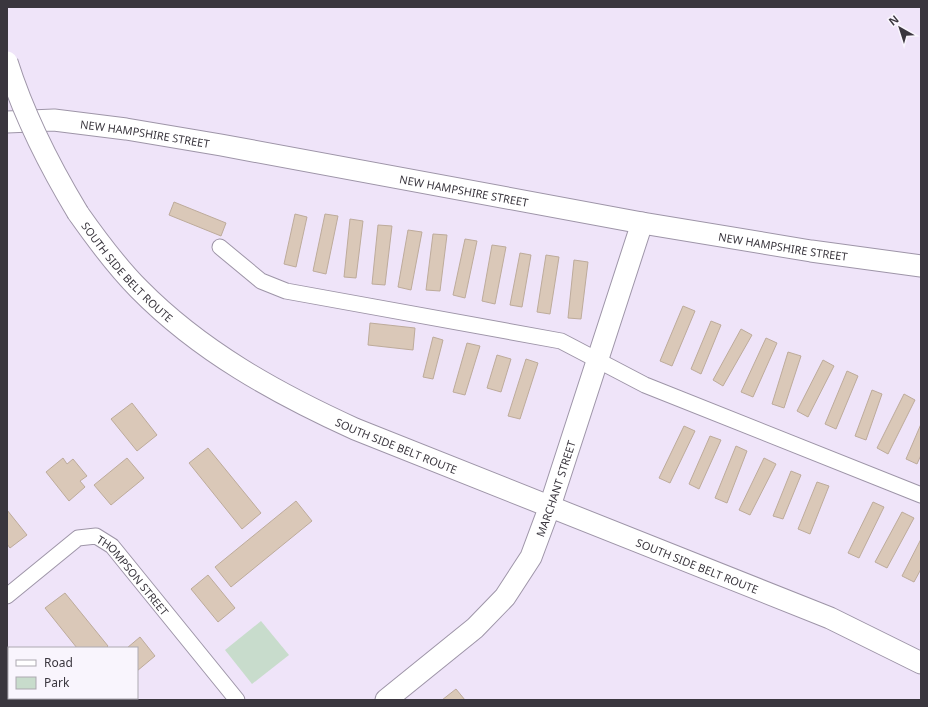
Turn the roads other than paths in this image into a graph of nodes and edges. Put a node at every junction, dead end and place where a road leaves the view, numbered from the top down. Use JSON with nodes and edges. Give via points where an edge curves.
{"nodes":[{"id":1,"x":7,"y":62,"type":"edge"},
{"id":2,"x":7,"y":122,"type":"edge"},
{"id":3,"x":642,"y":223,"type":"junction"},
{"id":4,"x":220,"y":247,"type":"dead end"},
{"id":5,"x":921,"y":266,"type":"edge"},
{"id":6,"x":598,"y":360,"type":"junction"},
{"id":7,"x":921,"y":495,"type":"edge"},
{"id":8,"x":550,"y":506,"type":"junction"},
{"id":9,"x":7,"y":596,"type":"edge"},
{"id":10,"x":921,"y":663,"type":"edge"},
{"id":11,"x":237,"y":700,"type":"edge"},
{"id":12,"x":386,"y":700,"type":"edge"}],
"edges":[{"from":1,"to":8,"type":"main road","name":"SOUTH SIDE BELT ROUTE","bridge":true,"via":[[33,131],[78,213],[105,251],[139,289],[179,325],[241,370],[300,404],[355,429]]},
{"from":2,"to":3,"type":"main road","name":"NEW HAMPSHIRE STREET","via":[[54,120],[126,129]]},
{"from":3,"to":5,"type":"main road","name":"NEW HAMPSHIRE STREET"},
{"from":3,"to":6,"type":"main road","name":"MARCHANT STREET"},
{"from":4,"to":6,"type":"street","via":[[261,281],[286,291],[561,341]]},
{"from":6,"to":7,"type":"street","via":[[645,385]]},
{"from":6,"to":8,"type":"main road","name":"MARCHANT STREET"},
{"from":8,"to":10,"type":"main road","name":"SOUTH SIDE BELT ROUTE","via":[[830,618]]},
{"from":8,"to":12,"type":"main road","name":"MARCHANT STREET","via":[[531,557],[505,597],[475,628]]},
{"from":9,"to":11,"type":"street","name":"THOMPSON STREET","via":[[78,538],[96,536],[112,546]]}]}
